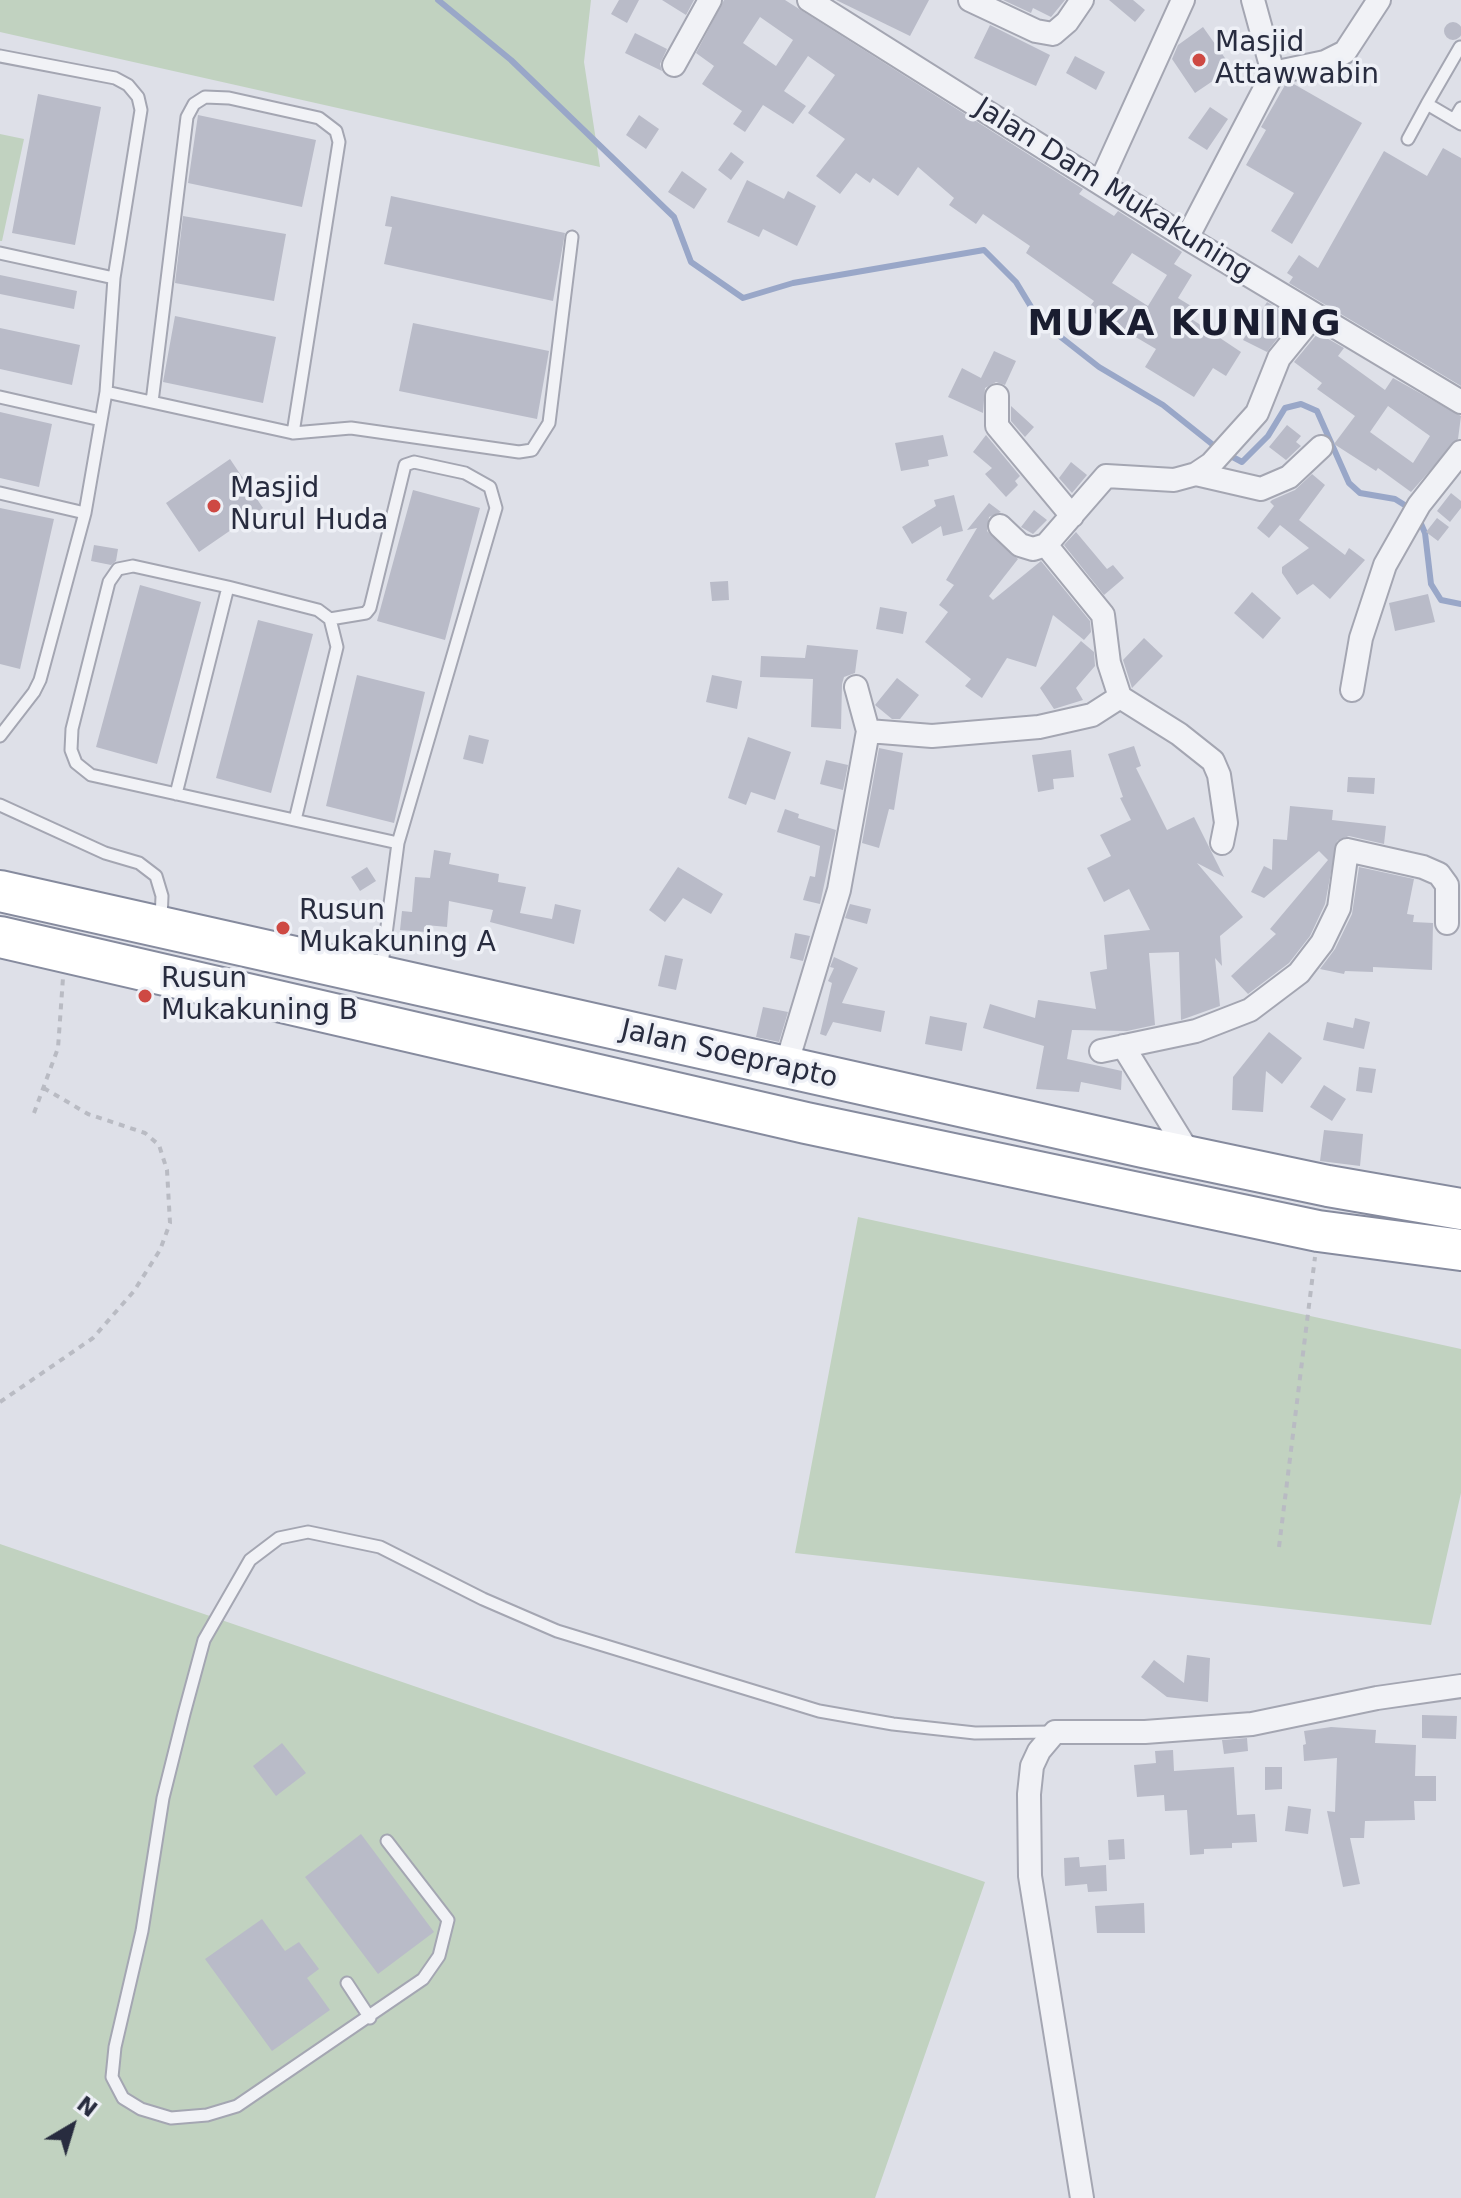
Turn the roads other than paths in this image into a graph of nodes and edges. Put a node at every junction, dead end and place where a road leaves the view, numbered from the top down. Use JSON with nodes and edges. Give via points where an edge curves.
{"nodes":[{"id":1,"x":710,"y":0,"type":"edge"},
{"id":2,"x":809,"y":0,"type":"edge"},
{"id":3,"x":970,"y":0,"type":"edge"},
{"id":4,"x":1082,"y":0,"type":"edge"},
{"id":5,"x":1183,"y":0,"type":"edge"},
{"id":6,"x":1253,"y":0,"type":"edge"},
{"id":7,"x":1379,"y":0,"type":"edge"},
{"id":8,"x":1460,"y":47,"type":"edge"},
{"id":9,"x":0,"y":56,"type":"edge"},
{"id":10,"x":674,"y":65,"type":"dead end"},
{"id":11,"x":1273,"y":73,"type":"junction"},
{"id":12,"x":1427,"y":104,"type":"junction"},
{"id":13,"x":1461,"y":108,"type":"edge"},
{"id":14,"x":1458,"y":122,"type":"edge"},
{"id":15,"x":1408,"y":139,"type":"dead end"},
{"id":16,"x":1100,"y":183,"type":"junction"},
{"id":17,"x":572,"y":237,"type":"dead end"},
{"id":18,"x":1187,"y":238,"type":"junction"},
{"id":19,"x":0,"y":253,"type":"edge"},
{"id":20,"x":114,"y":278,"type":"junction"},
{"id":21,"x":1314,"y":315,"type":"junction"},
{"id":22,"x":106,"y":392,"type":"junction"},
{"id":23,"x":997,"y":396,"type":"dead end"},
{"id":24,"x":0,"y":397,"type":"edge"},
{"id":25,"x":152,"y":402,"type":"junction"},
{"id":26,"x":1461,"y":402,"type":"edge"},
{"id":27,"x":101,"y":420,"type":"junction"},
{"id":28,"x":293,"y":433,"type":"junction"},
{"id":29,"x":1321,"y":447,"type":"dead end"},
{"id":30,"x":1461,"y":452,"type":"edge"},
{"id":31,"x":1203,"y":469,"type":"junction"},
{"id":32,"x":0,"y":493,"type":"edge"},
{"id":33,"x":85,"y":513,"type":"junction"},
{"id":34,"x":1072,"y":516,"type":"junction"},
{"id":35,"x":1000,"y":526,"type":"dead end"},
{"id":36,"x":1046,"y":545,"type":"junction"},
{"id":37,"x":228,"y":587,"type":"junction"},
{"id":38,"x":330,"y":619,"type":"junction"},
{"id":39,"x":856,"y":687,"type":"dead end"},
{"id":40,"x":1352,"y":690,"type":"dead end"},
{"id":41,"x":1120,"y":697,"type":"junction"},
{"id":42,"x":868,"y":731,"type":"junction"},
{"id":43,"x":0,"y":736,"type":"edge"},
{"id":44,"x":176,"y":794,"type":"junction"},
{"id":45,"x":0,"y":805,"type":"edge"},
{"id":46,"x":295,"y":820,"type":"junction"},
{"id":47,"x":398,"y":843,"type":"junction"},
{"id":48,"x":1222,"y":843,"type":"dead end"},
{"id":49,"x":0,"y":891,"type":"edge"},
{"id":50,"x":1447,"y":923,"type":"dead end"},
{"id":51,"x":161,"y":928,"type":"junction"},
{"id":52,"x":0,"y":937,"type":"edge"},
{"id":53,"x":381,"y":976,"type":"junction"},
{"id":54,"x":1123,"y":1046,"type":"junction"},
{"id":55,"x":1101,"y":1051,"type":"dead end"},
{"id":56,"x":785,"y":1069,"type":"junction"},
{"id":57,"x":1187,"y":1156,"type":"junction"},
{"id":58,"x":1461,"y":1209,"type":"edge"},
{"id":59,"x":1461,"y":1250,"type":"edge"},
{"id":60,"x":1461,"y":1686,"type":"edge"},
{"id":61,"x":1055,"y":1732,"type":"junction"},
{"id":62,"x":387,"y":1841,"type":"dead end"},
{"id":63,"x":347,"y":1983,"type":"dead end"},
{"id":64,"x":370,"y":2018,"type":"junction"},
{"id":65,"x":1082,"y":2198,"type":"edge"}],
"edges":[{"from":1,"to":10,"type":"street"},
{"from":2,"to":16,"type":"street","name":"Jalan Dam Mukakuning"},
{"from":3,"to":4,"type":"street","via":[[1053,34]]},
{"from":5,"to":16,"type":"street"},
{"from":6,"to":11,"type":"street"},
{"from":7,"to":11,"type":"street","via":[[1345,52]]},
{"from":8,"to":12,"type":"lane"},
{"from":9,"to":20,"type":"lane","via":[[115,78],[138,97],[141,110]]},
{"from":11,"to":18,"type":"street"},
{"from":12,"to":14,"type":"lane"},
{"from":12,"to":15,"type":"lane"},
{"from":13,"to":14,"type":"lane"},
{"from":16,"to":18,"type":"street","name":"Jalan Dam Mukakuning"},
{"from":17,"to":28,"type":"lane","via":[[549,423],[532,450],[351,428]]},
{"from":18,"to":21,"type":"street","name":"Jalan Dam Mukakuning"},
{"from":19,"to":20,"type":"lane"},
{"from":20,"to":22,"type":"lane"},
{"from":21,"to":26,"type":"street","name":"Jalan Dam Mukakuning"},
{"from":21,"to":31,"type":"street","via":[[1279,358],[1257,413]]},
{"from":22,"to":25,"type":"lane"},
{"from":22,"to":27,"type":"lane"},
{"from":23,"to":34,"type":"street","via":[[997,426]]},
{"from":24,"to":27,"type":"lane"},
{"from":25,"to":28,"type":"lane"},
{"from":25,"to":28,"type":"lane","via":[[187,117],[205,97],[229,98],[319,118],[336,131],[339,142]]},
{"from":27,"to":33,"type":"lane"},
{"from":29,"to":31,"type":"street","via":[[1289,477],[1261,489]]},
{"from":30,"to":40,"type":"street","via":[[1404,527],[1373,599]]},
{"from":31,"to":34,"type":"street","via":[[1174,480],[1106,476]]},
{"from":32,"to":33,"type":"lane"},
{"from":33,"to":43,"type":"lane","via":[[40,680]]},
{"from":34,"to":36,"type":"street"},
{"from":35,"to":36,"type":"street","via":[[1020,545]]},
{"from":36,"to":41,"type":"street","via":[[1103,615]]},
{"from":37,"to":38,"type":"lane","via":[[318,610]]},
{"from":37,"to":44,"type":"lane"},
{"from":37,"to":44,"type":"lane","via":[[133,566],[118,569],[105,597],[71,750],[76,763],[91,775]]},
{"from":38,"to":46,"type":"lane","via":[[337,647]]},
{"from":38,"to":47,"type":"lane","via":[[370,608],[405,465],[414,462],[465,473],[490,487],[496,508]]},
{"from":39,"to":42,"type":"street"},
{"from":41,"to":42,"type":"street","via":[[1092,715],[1039,727],[932,736]]},
{"from":41,"to":48,"type":"street","via":[[1213,761],[1226,823]]},
{"from":42,"to":56,"type":"street","via":[[830,928]]},
{"from":44,"to":46,"type":"lane"},
{"from":45,"to":51,"type":"lane","via":[[139,863],[156,876],[162,896]]},
{"from":46,"to":47,"type":"lane"},
{"from":47,"to":53,"type":"lane"},
{"from":49,"to":51,"type":"highway","name":"Jalan Soeprapto"},
{"from":50,"to":54,"type":"street","via":[[1447,885],[1439,874],[1347,850],[1339,908],[1299,973],[1250,1010],[1196,1031]]},
{"from":51,"to":53,"type":"highway","name":"Jalan Soeprapto"},
{"from":52,"to":59,"type":"highway","name":"Jalan Soeprapto","via":[[614,1081],[1318,1231]]},
{"from":53,"to":56,"type":"highway","name":"Jalan Soeprapto"},
{"from":54,"to":55,"type":"street"},
{"from":54,"to":57,"type":"street"},
{"from":56,"to":57,"type":"highway","name":"Jalan Soeprapto"},
{"from":57,"to":58,"type":"highway","name":"Jalan Soeprapto"},
{"from":60,"to":61,"type":"street","via":[[1252,1724]]},
{"from":61,"to":64,"type":"lane","via":[[975,1733],[819,1711],[557,1631],[380,1547],[308,1532],[279,1538],[250,1560],[204,1640],[163,1798],[112,2077],[123,2098],[141,2109],[171,2118],[207,2115],[237,2106],[269,2087]]},
{"from":61,"to":65,"type":"street","via":[[1032,1766],[1030,1876]]},
{"from":62,"to":64,"type":"lane","via":[[448,1920],[439,1956],[423,1979]]},
{"from":63,"to":64,"type":"lane"}]}
